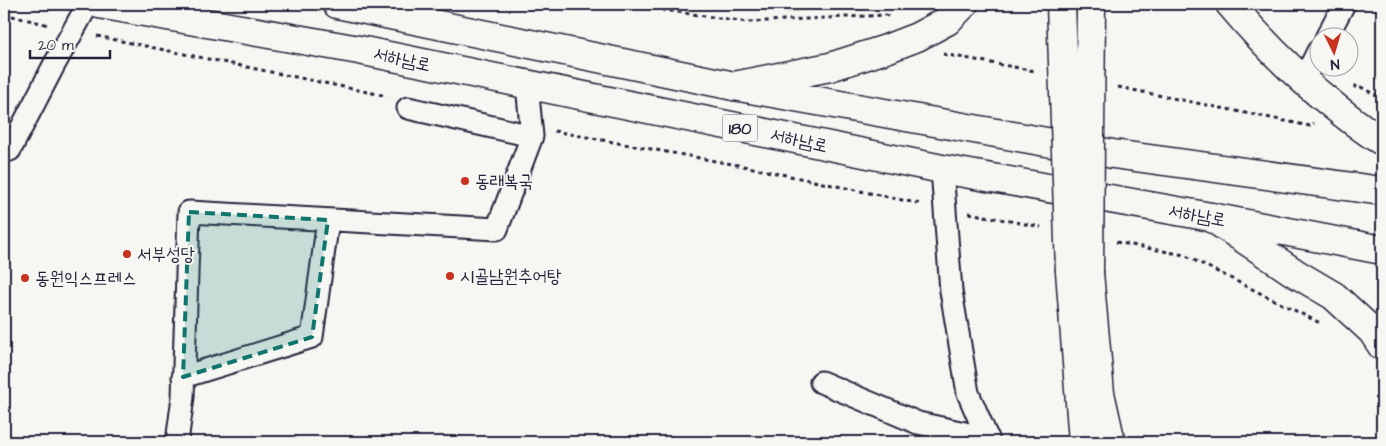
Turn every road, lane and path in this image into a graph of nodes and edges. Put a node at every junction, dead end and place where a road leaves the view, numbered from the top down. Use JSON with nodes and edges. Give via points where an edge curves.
{"nodes":[{"id":1,"x":88,"y":4,"type":"edge"},
{"id":2,"x":99,"y":4,"type":"edge"},
{"id":3,"x":337,"y":4,"type":"edge"},
{"id":4,"x":622,"y":4,"type":"edge"},
{"id":5,"x":964,"y":4,"type":"edge"},
{"id":6,"x":1061,"y":4,"type":"edge"},
{"id":7,"x":1092,"y":4,"type":"edge"},
{"id":8,"x":1230,"y":4,"type":"edge"},
{"id":9,"x":1344,"y":4,"type":"edge"},
{"id":10,"x":4,"y":14,"type":"edge"},
{"id":11,"x":1331,"y":28,"type":"edge"},
{"id":12,"x":73,"y":31,"type":"junction"},
{"id":13,"x":917,"y":37,"type":"junction"},
{"id":14,"x":1308,"y":71,"type":"edge"},
{"id":15,"x":1037,"y":72,"type":"dead end"},
{"id":16,"x":1303,"y":81,"type":"junction"},
{"id":17,"x":527,"y":85,"type":"junction"},
{"id":18,"x":734,"y":86,"type":"junction"},
{"id":19,"x":1113,"y":86,"type":"dead end"},
{"id":20,"x":388,"y":97,"type":"dead end"},
{"id":21,"x":1335,"y":106,"type":"junction"},
{"id":22,"x":408,"y":108,"type":"dead end"},
{"id":23,"x":532,"y":131,"type":"junction"},
{"id":24,"x":1382,"y":141,"type":"edge"},
{"id":25,"x":4,"y":152,"type":"edge"},
{"id":26,"x":942,"y":169,"type":"junction"},
{"id":27,"x":1382,"y":191,"type":"edge"},
{"id":28,"x":946,"y":209,"type":"junction"},
{"id":29,"x":1211,"y":217,"type":"junction"},
{"id":30,"x":328,"y":220,"type":"junction"},
{"id":31,"x":1050,"y":229,"type":"dead end"},
{"id":32,"x":1108,"y":240,"type":"dead end"},
{"id":33,"x":1382,"y":250,"type":"edge"},
{"id":34,"x":1079,"y":272,"type":"junction"},
{"id":35,"x":1324,"y":326,"type":"dead end"},
{"id":36,"x":1382,"y":346,"type":"edge"},
{"id":37,"x":183,"y":377,"type":"junction"},
{"id":38,"x":821,"y":382,"type":"dead end"},
{"id":39,"x":989,"y":440,"type":"edge"},
{"id":40,"x":177,"y":442,"type":"edge"},
{"id":41,"x":1083,"y":442,"type":"edge"},
{"id":42,"x":1111,"y":442,"type":"edge"}],
"edges":[{"from":1,"to":12,"type":"street"},
{"from":2,"to":17,"type":"main road","name":"서하남로","number":"180","via":[[359,50]]},
{"from":3,"to":18,"type":"main road","number":"180"},
{"from":4,"to":13,"type":"path","via":[[747,22],[886,15]]},
{"from":5,"to":13,"type":"main road","via":[[946,21]]},
{"from":6,"to":34,"type":"main road","bridge":true},
{"from":7,"to":34,"type":"main road","bridge":true},
{"from":8,"to":16,"type":"main road","via":[[1261,41]]},
{"from":9,"to":11,"type":"street"},
{"from":10,"to":12,"type":"path"},
{"from":12,"to":20,"type":"path"},
{"from":12,"to":25,"type":"street","via":[[10,150]]},
{"from":13,"to":15,"type":"path","via":[[942,54]]},
{"from":13,"to":18,"type":"main road","via":[[830,67]]},
{"from":14,"to":16,"type":"street"},
{"from":16,"to":21,"type":"main road"},
{"from":17,"to":23,"type":"street"},
{"from":17,"to":26,"type":"main road","name":"서하남로","number":"180"},
{"from":18,"to":27,"type":"main road","number":"180","via":[[1113,154]]},
{"from":19,"to":21,"type":"path","via":[[1310,126]]},
{"from":21,"to":24,"type":"main road"},
{"from":22,"to":23,"type":"street"},
{"from":23,"to":28,"type":"path","via":[[748,167]]},
{"from":23,"to":30,"type":"street","via":[[497,229]]},
{"from":26,"to":28,"type":"street"},
{"from":26,"to":29,"type":"main road","name":"서하남로","number":"180"},
{"from":28,"to":31,"type":"path"},
{"from":28,"to":39,"type":"street","via":[[951,292],[968,393]]},
{"from":29,"to":33,"type":"main road","name":"서하남로","number":"180"},
{"from":29,"to":36,"type":"main road","via":[[1334,296],[1372,331]]},
{"from":30,"to":37,"type":"street","via":[[312,337]]},
{"from":30,"to":37,"type":"street","via":[[188,212]]},
{"from":32,"to":35,"type":"path","via":[[1184,254]]},
{"from":34,"to":41,"type":"main road"},
{"from":34,"to":42,"type":"main road"},
{"from":37,"to":40,"type":"street"},
{"from":38,"to":39,"type":"street","via":[[918,422]]}]}
